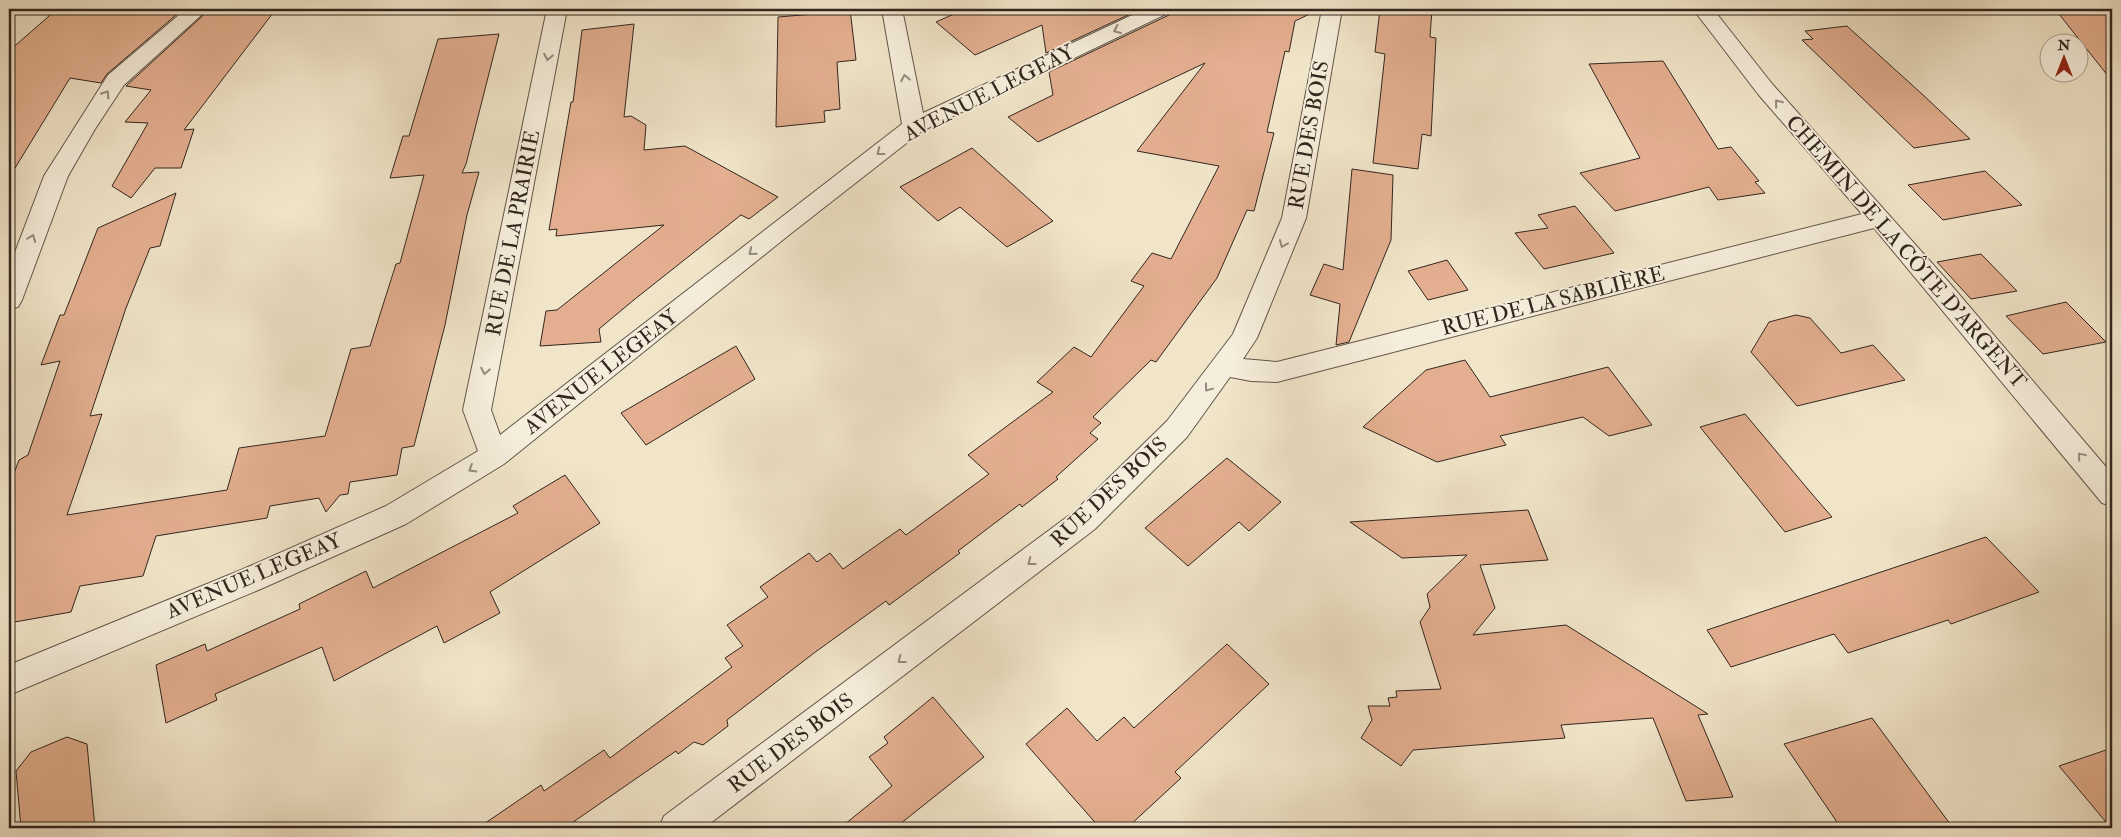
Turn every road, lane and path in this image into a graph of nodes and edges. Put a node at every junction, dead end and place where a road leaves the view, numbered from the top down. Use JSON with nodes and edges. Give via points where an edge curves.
{"nodes":[{"id":1,"x":198,"y":9,"type":"edge"},
{"id":2,"x":556,"y":9,"type":"edge"},
{"id":3,"x":892,"y":9,"type":"edge"},
{"id":4,"x":1161,"y":9,"type":"edge"},
{"id":5,"x":1332,"y":9,"type":"edge"},
{"id":6,"x":1703,"y":9,"type":"edge"},
{"id":7,"x":914,"y":126,"type":"junction"},
{"id":8,"x":1879,"y":218,"type":"junction"},
{"id":9,"x":9,"y":300,"type":"edge"},
{"id":10,"x":1225,"y":366,"type":"junction"},
{"id":11,"x":494,"y":456,"type":"junction"},
{"id":12,"x":2112,"y":494,"type":"edge"},
{"id":13,"x":9,"y":680,"type":"edge"},
{"id":14,"x":676,"y":828,"type":"edge"}],
"edges":[{"from":9,"to":1,"type":"street","one_way":true,"via":[[56,176],[84,128],[116,80]]},
{"from":2,"to":11,"type":"street","name":"RUE DE LA PRAIRIE","one_way":true,"via":[[478,410]]},
{"from":7,"to":3,"type":"street","one_way":true},
{"from":4,"to":7,"type":"street","name":"AVENUE LEGEAY","one_way":true},
{"from":5,"to":10,"type":"street","name":"RUE DES BOIS","one_way":true,"via":[[1294,218],[1244,338]]},
{"from":8,"to":6,"type":"street","name":"CHEMIN DE LA CÔTE D'ARGENT","one_way":true,"via":[[1801,131]]},
{"from":7,"to":11,"type":"street","name":"AVENUE LEGEAY","one_way":true},
{"from":8,"to":10,"type":"street","name":"RUE DE LA SABLIÈRE","via":[[1277,372]]},
{"from":12,"to":8,"type":"street","name":"CHEMIN DE LA CÔTE D'ARGENT","one_way":true},
{"from":10,"to":14,"type":"street","name":"RUE DES BOIS","one_way":true,"via":[[1177,429],[1085,520]]},
{"from":11,"to":13,"type":"street","name":"AVENUE LEGEAY","one_way":true,"via":[[396,515]]}]}
